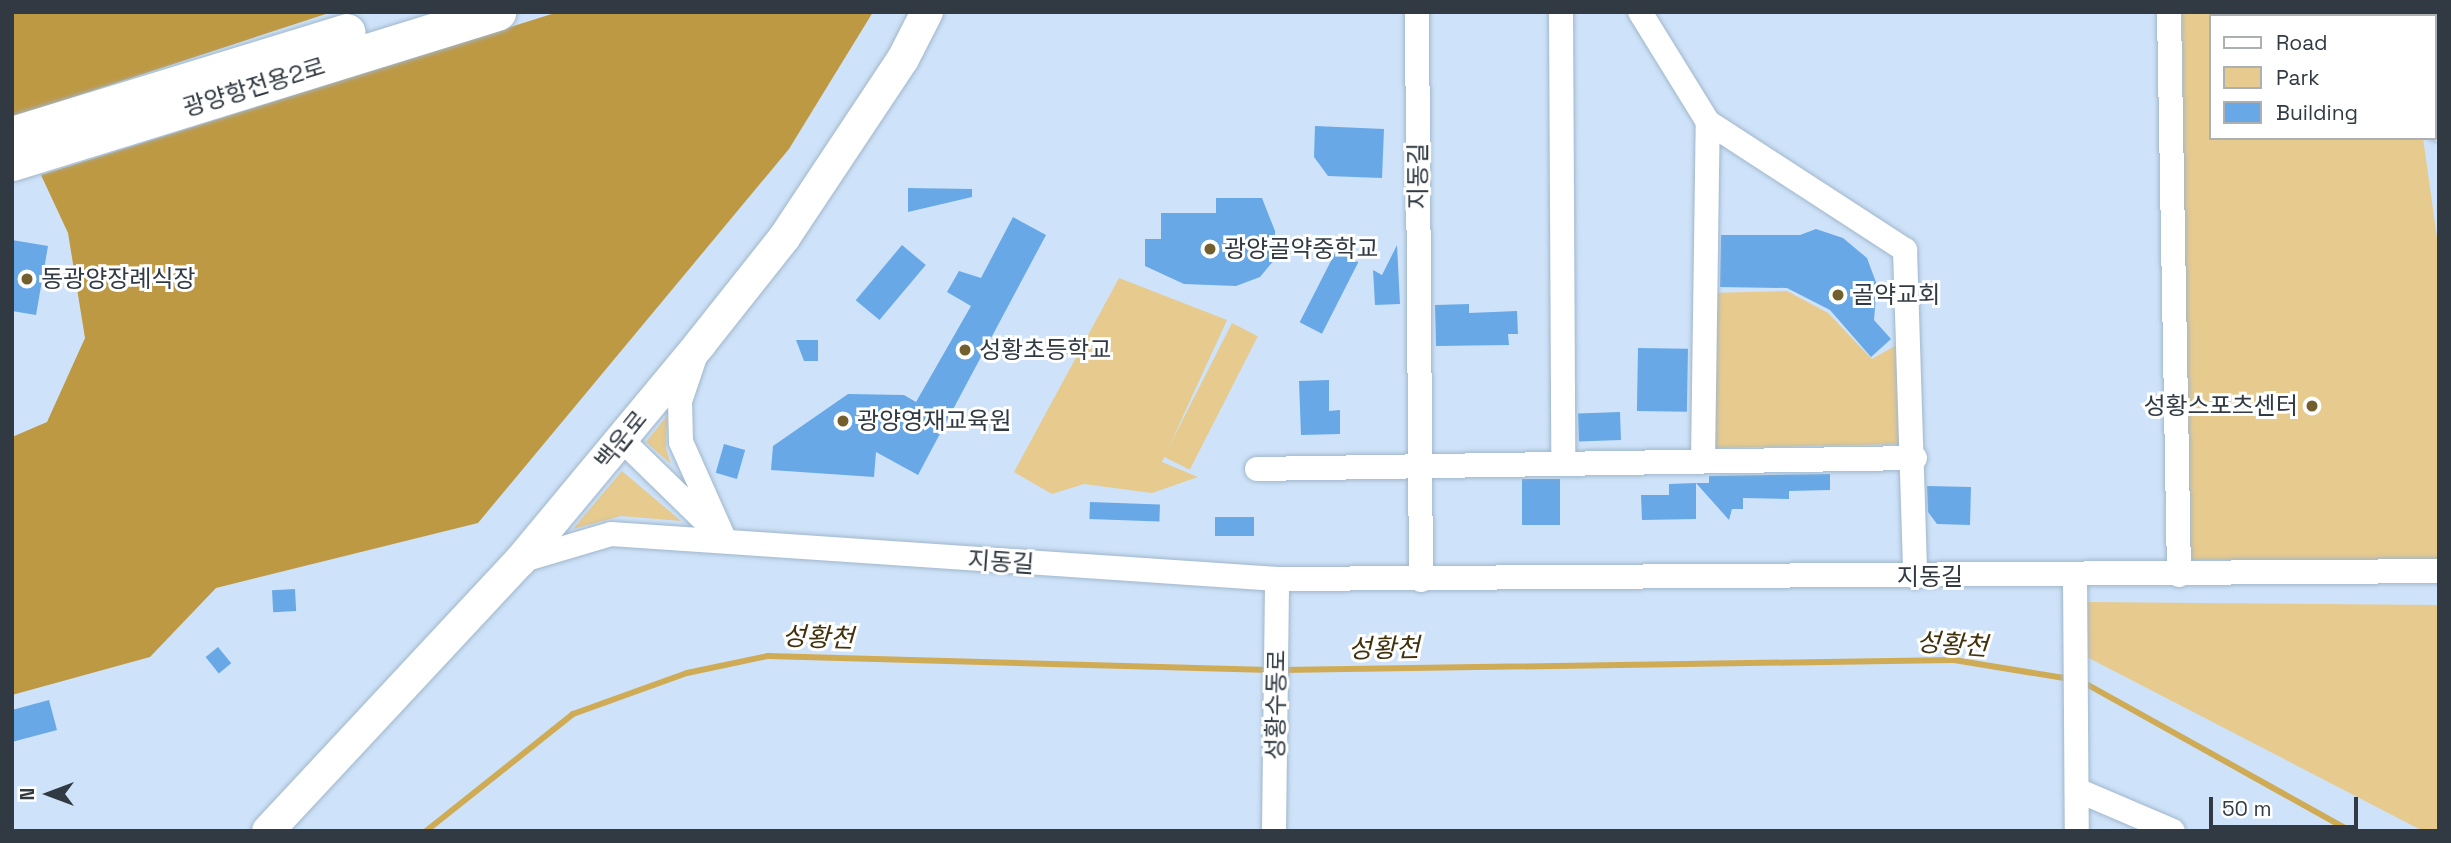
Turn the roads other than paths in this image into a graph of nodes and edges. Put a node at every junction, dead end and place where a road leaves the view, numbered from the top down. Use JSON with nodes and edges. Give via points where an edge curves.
{"nodes":[{"id":1,"x":411,"y":12,"type":"edge"},
{"id":2,"x":497,"y":12,"type":"edge"},
{"id":3,"x":927,"y":12,"type":"edge"},
{"id":4,"x":1417,"y":12,"type":"edge"},
{"id":5,"x":1561,"y":12,"type":"edge"},
{"id":6,"x":1640,"y":12,"type":"edge"},
{"id":7,"x":2169,"y":12,"type":"edge"},
{"id":8,"x":2437,"y":77,"type":"edge"},
{"id":9,"x":1708,"y":122,"type":"junction"},
{"id":10,"x":2439,"y":122,"type":"edge"},
{"id":11,"x":12,"y":135,"type":"edge"},
{"id":12,"x":12,"y":162,"type":"edge"},
{"id":13,"x":700,"y":344,"type":"junction"},
{"id":14,"x":622,"y":440,"type":"junction"},
{"id":15,"x":1915,"y":458,"type":"junction"},
{"id":16,"x":1703,"y":461,"type":"junction"},
{"id":17,"x":1563,"y":463,"type":"junction"},
{"id":18,"x":1419,"y":465,"type":"junction"},
{"id":19,"x":1257,"y":469,"type":"dead end"},
{"id":20,"x":725,"y":541,"type":"junction"},
{"id":21,"x":520,"y":561,"type":"junction"},
{"id":22,"x":2439,"y":571,"type":"edge"},
{"id":23,"x":2179,"y":575,"type":"junction"},
{"id":24,"x":2074,"y":576,"type":"junction"},
{"id":25,"x":1915,"y":577,"type":"junction"},
{"id":26,"x":1278,"y":579,"type":"junction"},
{"id":27,"x":1421,"y":580,"type":"junction"},
{"id":28,"x":2077,"y":779,"type":"junction"},
{"id":29,"x":268,"y":831,"type":"edge"},
{"id":30,"x":1275,"y":831,"type":"edge"},
{"id":31,"x":2077,"y":831,"type":"edge"},
{"id":32,"x":2174,"y":831,"type":"edge"}],
"edges":[{"from":1,"to":11,"type":"highway","name":"광양항전용2로"},
{"from":2,"to":12,"type":"highway","name":"광양항전용2로"},
{"from":3,"to":13,"type":"main road","name":"백운로","via":[[904,59],[784,238]]},
{"from":4,"to":18,"type":"street","name":"지동길"},
{"from":5,"to":17,"type":"street"},
{"from":6,"to":9,"type":"street"},
{"from":7,"to":23,"type":"street"},
{"from":8,"to":10,"type":"highway"},
{"from":9,"to":15,"type":"street","via":[[1905,250]]},
{"from":9,"to":16,"type":"street"},
{"from":13,"to":14,"type":"main road","name":"백운로"},
{"from":13,"to":20,"type":"street","via":[[680,401],[681,442]]},
{"from":14,"to":20,"type":"street"},
{"from":14,"to":21,"type":"main road","name":"백운로"},
{"from":15,"to":16,"type":"street"},
{"from":15,"to":25,"type":"street"},
{"from":16,"to":17,"type":"street"},
{"from":17,"to":18,"type":"street"},
{"from":18,"to":19,"type":"street"},
{"from":18,"to":27,"type":"street","name":"지동길"},
{"from":20,"to":21,"type":"street","name":"지동길","via":[[611,534]]},
{"from":20,"to":26,"type":"street","name":"지동길"},
{"from":21,"to":29,"type":"main road","name":"백운로"},
{"from":22,"to":23,"type":"street","name":"지동길"},
{"from":23,"to":24,"type":"street","name":"지동길"},
{"from":24,"to":25,"type":"street","name":"지동길"},
{"from":24,"to":28,"type":"street"},
{"from":25,"to":27,"type":"street","name":"지동길"},
{"from":26,"to":27,"type":"street","name":"지동길"},
{"from":26,"to":30,"type":"street","name":"성황수동로"},
{"from":28,"to":31,"type":"street"},
{"from":28,"to":32,"type":"street"}]}
